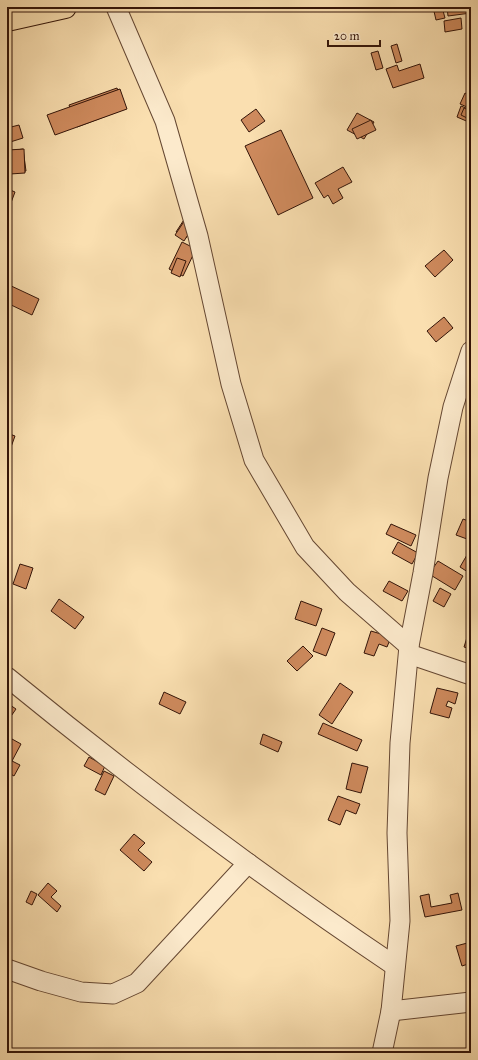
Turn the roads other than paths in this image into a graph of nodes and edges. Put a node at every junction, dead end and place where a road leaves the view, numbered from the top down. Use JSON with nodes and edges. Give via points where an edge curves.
{"nodes":[{"id":1,"x":65,"y":7,"type":"edge"},
{"id":2,"x":116,"y":7,"type":"edge"},
{"id":3,"x":7,"y":20,"type":"edge"},
{"id":4,"x":471,"y":351,"type":"edge"},
{"id":5,"x":471,"y":400,"type":"edge"},
{"id":6,"x":453,"y":407,"type":"junction"},
{"id":7,"x":409,"y":650,"type":"junction"},
{"id":8,"x":471,"y":675,"type":"edge"},
{"id":9,"x":7,"y":677,"type":"edge"},
{"id":10,"x":248,"y":863,"type":"junction"},
{"id":11,"x":395,"y":966,"type":"junction"},
{"id":12,"x":7,"y":969,"type":"edge"},
{"id":13,"x":471,"y":1002,"type":"edge"},
{"id":14,"x":391,"y":1011,"type":"junction"},
{"id":15,"x":383,"y":1044,"type":"edge"},
{"id":16,"x":395,"y":1053,"type":"edge"}],
"edges":[{"from":1,"to":3,"type":"highway"},
{"from":2,"to":7,"type":"street","via":[[165,121],[198,236],[231,384],[254,460],[305,547],[346,592]]},
{"from":4,"to":6,"type":"street"},
{"from":5,"to":6,"type":"street"},
{"from":6,"to":7,"type":"street","via":[[438,478]]},
{"from":7,"to":8,"type":"street"},
{"from":7,"to":11,"type":"street","via":[[400,743],[397,833],[400,921]]},
{"from":9,"to":10,"type":"street"},
{"from":10,"to":11,"type":"street"},
{"from":10,"to":12,"type":"street","via":[[137,983],[113,994],[81,992]]},
{"from":11,"to":14,"type":"street"},
{"from":13,"to":14,"type":"street"},
{"from":14,"to":15,"type":"street"},
{"from":15,"to":16,"type":"street"}]}
